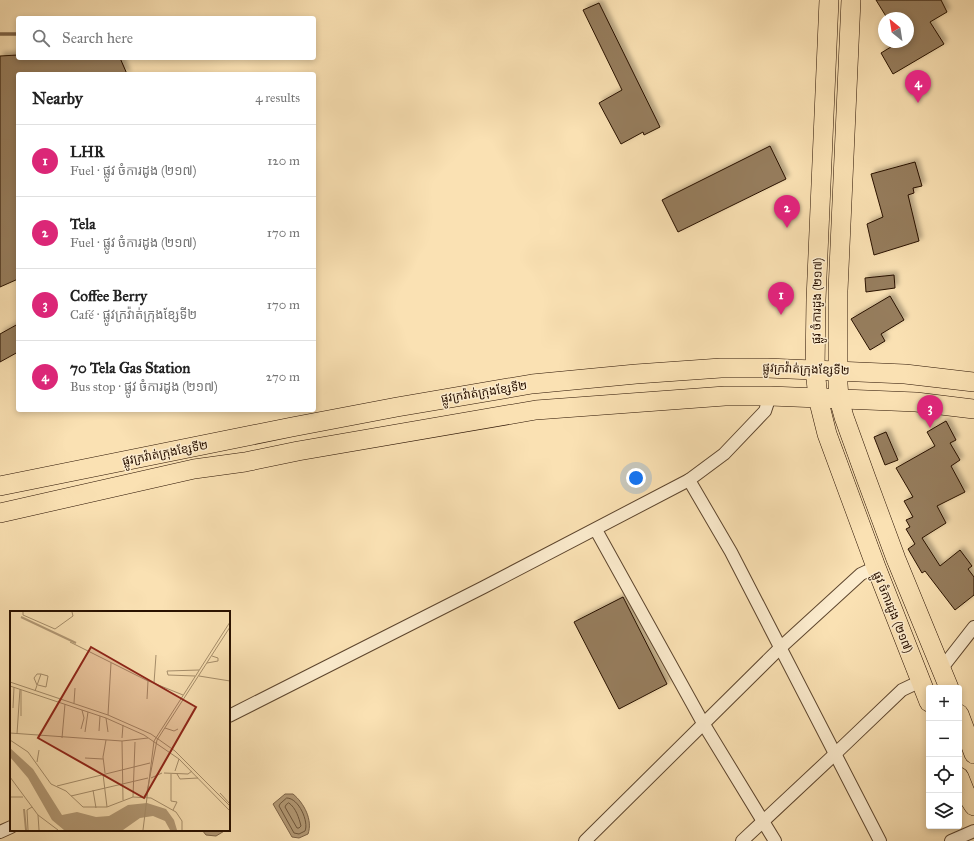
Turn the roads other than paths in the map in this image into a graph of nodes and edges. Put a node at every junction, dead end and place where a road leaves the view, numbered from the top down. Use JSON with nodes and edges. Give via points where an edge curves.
{"nodes":[{"id":1,"x":829,"y":0,"type":"edge"},
{"id":2,"x":851,"y":0,"type":"edge"},
{"id":3,"x":815,"y":369,"type":"junction"},
{"id":4,"x":838,"y":370,"type":"junction"},
{"id":5,"x":974,"y":382,"type":"edge"},
{"id":6,"x":770,"y":396,"type":"junction"},
{"id":7,"x":818,"y":398,"type":"junction"},
{"id":8,"x":840,"y":399,"type":"junction"},
{"id":9,"x":974,"y":409,"type":"edge"},
{"id":10,"x":292,"y":427,"type":"junction"},
{"id":11,"x":298,"y":451,"type":"junction"},
{"id":12,"x":689,"y":480,"type":"junction"},
{"id":13,"x":0,"y":486,"type":"edge"},
{"id":14,"x":0,"y":513,"type":"edge"},
{"id":15,"x":596,"y":530,"type":"junction"},
{"id":16,"x":876,"y":567,"type":"junction"},
{"id":17,"x":974,"y":627,"type":"edge"},
{"id":18,"x":780,"y":648,"type":"junction"},
{"id":19,"x":942,"y":668,"type":"junction"},
{"id":20,"x":921,"y":681,"type":"junction"},
{"id":21,"x":948,"y":685,"type":"edge"},
{"id":22,"x":926,"y":694,"type":"edge"},
{"id":23,"x":230,"y":715,"type":"edge"},
{"id":24,"x":962,"y":721,"type":"edge"},
{"id":25,"x":703,"y":724,"type":"junction"},
{"id":26,"x":835,"y":754,"type":"junction"},
{"id":27,"x":974,"y":754,"type":"edge"},
{"id":28,"x":962,"y":784,"type":"edge"},
{"id":29,"x":974,"y":806,"type":"edge"},
{"id":30,"x":762,"y":821,"type":"junction"},
{"id":31,"x":10,"y":827,"type":"edge"},
{"id":32,"x":974,"y":831,"type":"edge"},
{"id":33,"x":0,"y":832,"type":"edge"},
{"id":34,"x":593,"y":838,"type":"edge"},
{"id":35,"x":742,"y":841,"type":"edge"},
{"id":36,"x":775,"y":841,"type":"edge"},
{"id":37,"x":880,"y":841,"type":"edge"},
{"id":38,"x":951,"y":841,"type":"edge"}],
"edges":[{"from":1,"to":3,"type":"main road","name":"ផ្លូវ ចំការដូង (២១៧)"},
{"from":2,"to":4,"type":"main road","name":"ផ្លូវ ចំការដូង (២១៧)","via":[[838,291]]},
{"from":3,"to":4,"type":"main road","name":"ផ្លូវក្រវ៉ាត់ក្រុងខ្សែទី២"},
{"from":3,"to":7,"type":"main road","name":"ផ្លូវ ចំការដូង (២១៧)"},
{"from":3,"to":10,"type":"main road","name":"ផ្លូវក្រវ៉ាត់ក្រុងខ្សែទី២","via":[[721,368],[532,384]]},
{"from":4,"to":5,"type":"main road","name":"ផ្លូវក្រវ៉ាត់ក្រុងខ្សែទី២"},
{"from":4,"to":8,"type":"main road","name":"ផ្លូវ ចំការដូង (២១៧)"},
{"from":6,"to":7,"type":"main road","name":"ផ្លូវក្រវ៉ាត់ក្រុងខ្សែទី២"},
{"from":6,"to":11,"type":"main road","name":"ផ្លូវក្រវ៉ាត់ក្រុងខ្សែទី២","via":[[725,396],[536,410]]},
{"from":6,"to":12,"type":"street","via":[[765,411],[724,454]]},
{"from":7,"to":8,"type":"main road","name":"ផ្លូវក្រវ៉ាត់ក្រុងខ្សែទី២"},
{"from":7,"to":16,"type":"main road","name":"ផ្លូវ ចំការដូង (២១៧)","via":[[827,434]]},
{"from":8,"to":9,"type":"main road","name":"ផ្លូវក្រវ៉ាត់ក្រុងខ្សែទី២","via":[[916,402]]},
{"from":8,"to":19,"type":"main road","name":"ផ្លូវ ចំការដូង (២១៧)","via":[[896,559]]},
{"from":10,"to":11,"type":"main road"},
{"from":10,"to":13,"type":"main road","name":"ផ្លូវក្រវ៉ាត់ក្រុងខ្សែទី២"},
{"from":11,"to":14,"type":"main road","name":"ផ្លូវក្រវ៉ាត់ក្រុងខ្សែទី២","via":[[194,470]]},
{"from":12,"to":15,"type":"street"},
{"from":12,"to":18,"type":"street","via":[[731,552]]},
{"from":15,"to":23,"type":"street"},
{"from":15,"to":25,"type":"street"},
{"from":16,"to":18,"type":"street","via":[[860,574]]},
{"from":16,"to":20,"type":"main road","name":"ផ្លូវ ចំការដូង (២១៧)"},
{"from":17,"to":19,"type":"street"},
{"from":18,"to":25,"type":"street"},
{"from":18,"to":26,"type":"street"},
{"from":19,"to":21,"type":"main road","name":"ផ្លូវ ចំការដូង (២១៧)"},
{"from":20,"to":22,"type":"main road","name":"ផ្លូវ ចំការដូង (២១៧)"},
{"from":20,"to":26,"type":"street","via":[[902,690]]},
{"from":24,"to":27,"type":"main road"},
{"from":25,"to":30,"type":"street"},
{"from":25,"to":34,"type":"street"},
{"from":26,"to":30,"type":"street"},
{"from":26,"to":37,"type":"street"},
{"from":28,"to":29,"type":"main road"},
{"from":30,"to":35,"type":"street"},
{"from":30,"to":36,"type":"street"},
{"from":31,"to":33,"type":"street"},
{"from":32,"to":38,"type":"street"}]}
